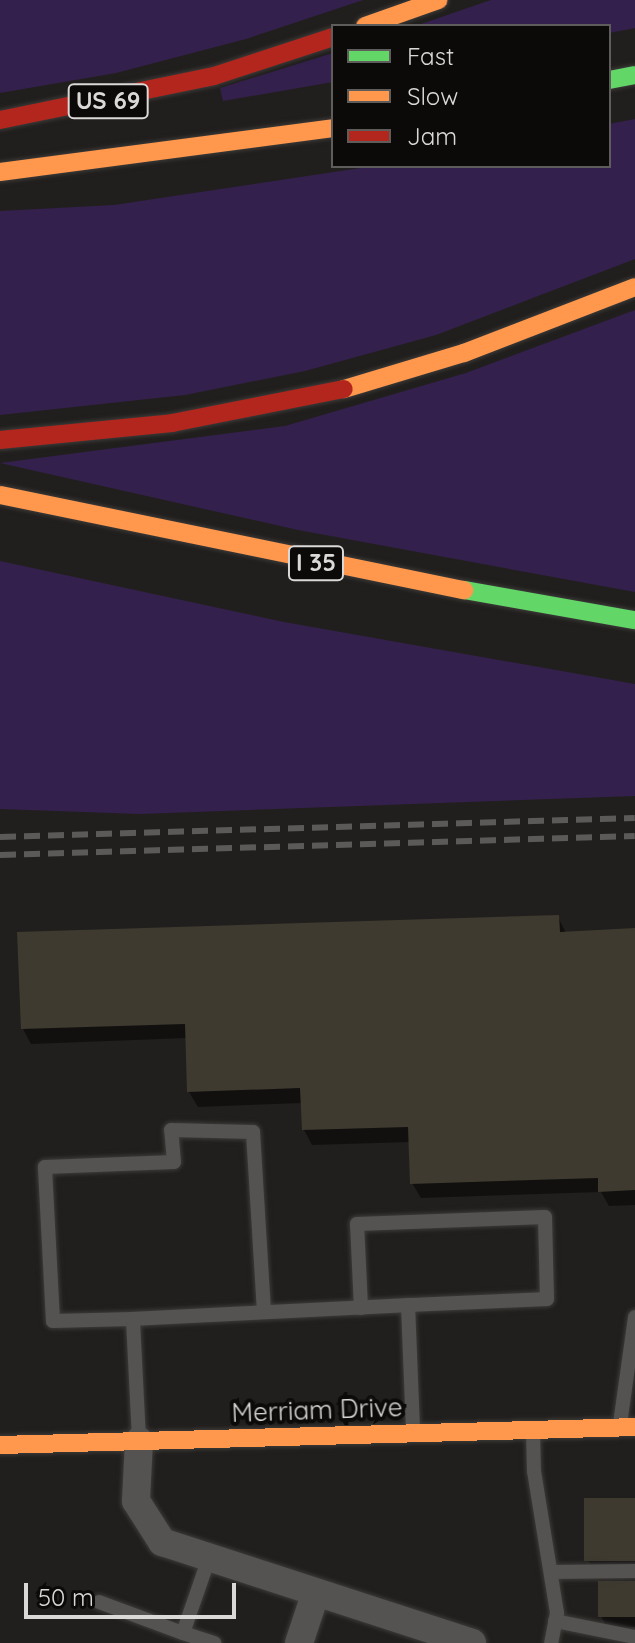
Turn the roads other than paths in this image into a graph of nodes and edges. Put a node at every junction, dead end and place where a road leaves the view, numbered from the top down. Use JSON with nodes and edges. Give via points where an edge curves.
{"nodes":[{"id":1,"x":439,"y":0,"type":"edge"},
{"id":2,"x":371,"y":24,"type":"edge"},
{"id":3,"x":331,"y":38,"type":"edge"},
{"id":4,"x":635,"y":75,"type":"edge"},
{"id":5,"x":611,"y":80,"type":"edge"},
{"id":6,"x":0,"y":120,"type":"edge"},
{"id":7,"x":331,"y":128,"type":"edge"},
{"id":8,"x":0,"y":172,"type":"edge"},
{"id":9,"x":635,"y":287,"type":"edge"},
{"id":10,"x":0,"y":440,"type":"edge"},
{"id":11,"x":0,"y":495,"type":"edge"},
{"id":12,"x":635,"y":620,"type":"edge"},
{"id":13,"x":408,"y":1305,"type":"junction"},
{"id":14,"x":361,"y":1308,"type":"junction"},
{"id":15,"x":264,"y":1312,"type":"junction"},
{"id":16,"x":635,"y":1317,"type":"edge"},
{"id":17,"x":133,"y":1319,"type":"junction"},
{"id":18,"x":627,"y":1428,"type":"edge"},
{"id":19,"x":533,"y":1430,"type":"junction"},
{"id":20,"x":413,"y":1434,"type":"junction"},
{"id":21,"x":139,"y":1441,"type":"junction"},
{"id":22,"x":0,"y":1445,"type":"edge"},
{"id":23,"x":209,"y":1558,"type":"junction"},
{"id":24,"x":635,"y":1571,"type":"edge"},
{"id":25,"x":551,"y":1572,"type":"junction"},
{"id":26,"x":315,"y":1595,"type":"junction"},
{"id":27,"x":99,"y":1602,"type":"dead end"},
{"id":28,"x":555,"y":1621,"type":"junction"},
{"id":29,"x":183,"y":1633,"type":"junction"},
{"id":30,"x":635,"y":1637,"type":"edge"},
{"id":31,"x":214,"y":1643,"type":"edge"},
{"id":32,"x":299,"y":1643,"type":"edge"},
{"id":33,"x":472,"y":1643,"type":"edge"},
{"id":34,"x":551,"y":1643,"type":"edge"}],
"edges":[{"from":1,"to":2,"type":"main road"},
{"from":3,"to":6,"type":"main road","number":"US 69","via":[[214,76]]},
{"from":4,"to":5,"type":"main road"},
{"from":7,"to":8,"type":"main road"},
{"from":9,"to":10,"type":"main road","via":[[464,353],[319,396],[172,423]]},
{"from":11,"to":12,"type":"main road","number":"I 35","via":[[357,572]]},
{"from":13,"to":14,"type":"lane"},
{"from":13,"to":14,"type":"lane","via":[[547,1299],[545,1217],[357,1224]]},
{"from":13,"to":20,"type":"lane"},
{"from":14,"to":15,"type":"lane"},
{"from":15,"to":17,"type":"lane"},
{"from":15,"to":17,"type":"lane","via":[[253,1132],[171,1130],[174,1162],[45,1167],[53,1321]]},
{"from":16,"to":18,"type":"lane"},
{"from":17,"to":21,"type":"lane"},
{"from":18,"to":19,"type":"main road","name":"Merriam Drive"},
{"from":19,"to":20,"type":"main road","name":"Merriam Drive"},
{"from":19,"to":25,"type":"lane"},
{"from":20,"to":21,"type":"main road","name":"Merriam Drive"},
{"from":21,"to":22,"type":"main road","name":"Merriam Drive"},
{"from":21,"to":23,"type":"street","via":[[136,1501],[162,1542]]},
{"from":23,"to":26,"type":"street"},
{"from":23,"to":29,"type":"lane"},
{"from":24,"to":25,"type":"lane"},
{"from":25,"to":28,"type":"lane"},
{"from":26,"to":32,"type":"street"},
{"from":26,"to":33,"type":"street"},
{"from":27,"to":29,"type":"lane"},
{"from":28,"to":30,"type":"lane"},
{"from":28,"to":34,"type":"lane"},
{"from":29,"to":31,"type":"lane"}]}
